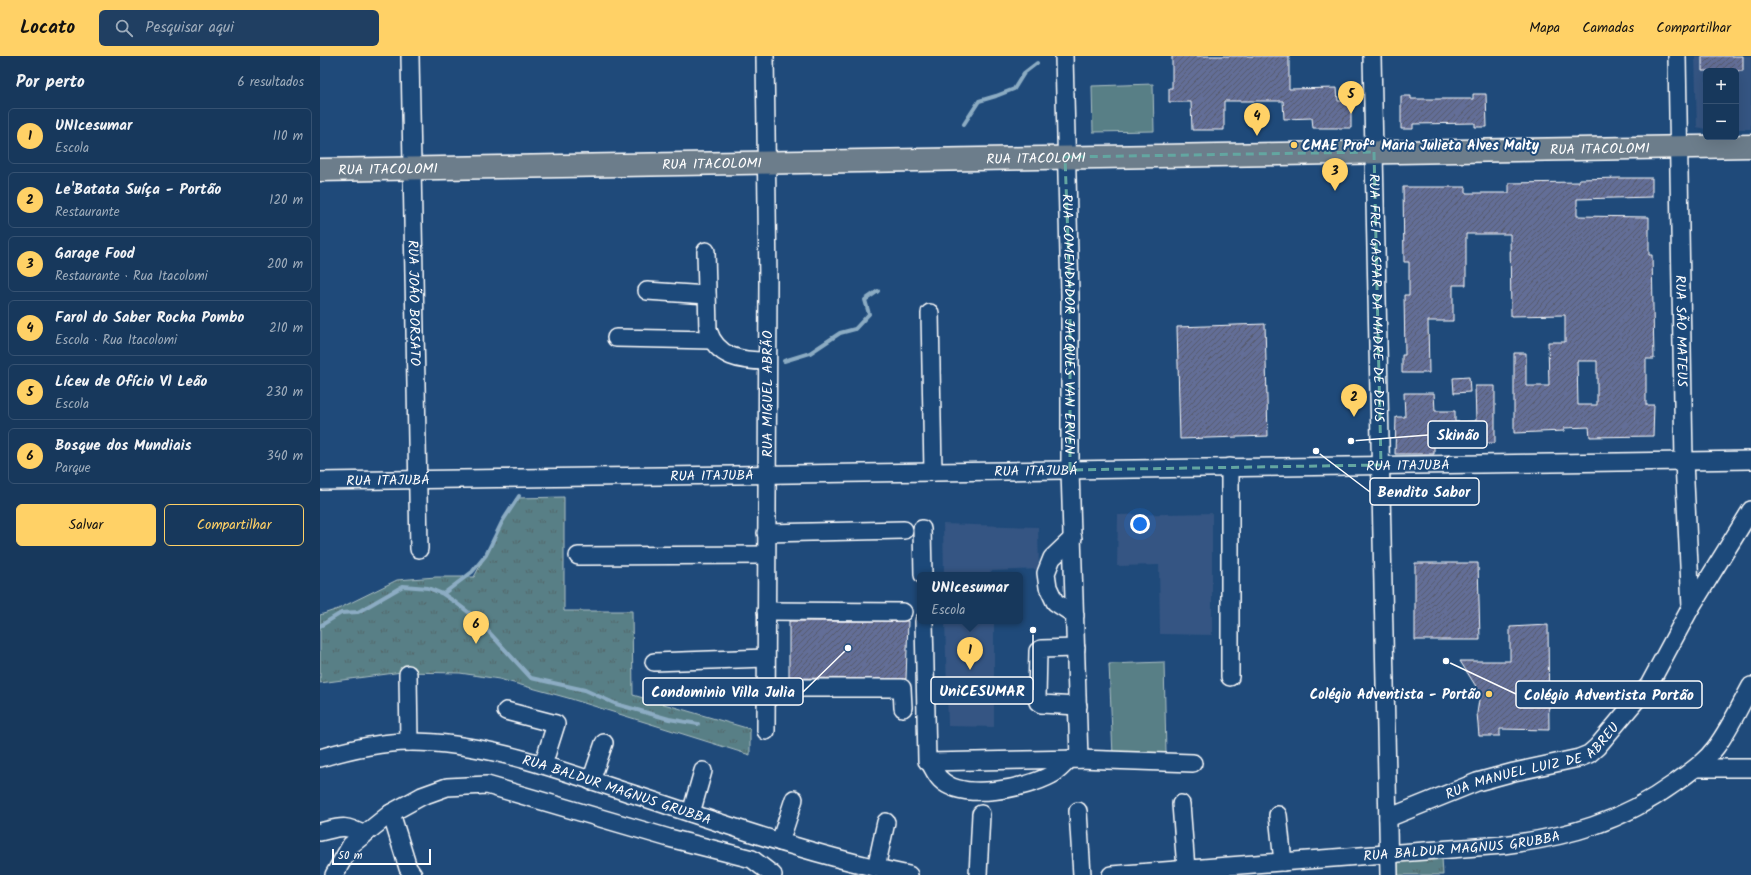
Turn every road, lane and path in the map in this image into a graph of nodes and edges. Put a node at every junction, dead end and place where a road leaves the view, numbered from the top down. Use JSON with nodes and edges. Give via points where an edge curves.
{"nodes":[{"id":1,"x":410,"y":56,"type":"edge"},
{"id":2,"x":765,"y":56,"type":"edge"},
{"id":3,"x":1064,"y":56,"type":"edge"},
{"id":4,"x":1372,"y":56,"type":"edge"},
{"id":5,"x":1677,"y":56,"type":"edge"},
{"id":6,"x":1751,"y":146,"type":"edge"},
{"id":7,"x":1678,"y":147,"type":"junction"},
{"id":8,"x":1374,"y":152,"type":"junction"},
{"id":9,"x":1065,"y":158,"type":"junction"},
{"id":10,"x":766,"y":162,"type":"junction"},
{"id":11,"x":412,"y":168,"type":"junction"},
{"id":12,"x":320,"y":170,"type":"edge"},
{"id":13,"x":706,"y":251,"type":"dead end"},
{"id":14,"x":647,"y":292,"type":"dead end"},
{"id":15,"x":707,"y":295,"type":"junction"},
{"id":16,"x":930,"y":313,"type":"dead end"},
{"id":17,"x":616,"y":338,"type":"dead end"},
{"id":18,"x":711,"y":340,"type":"junction"},
{"id":19,"x":767,"y":361,"type":"junction"},
{"id":20,"x":1751,"y":460,"type":"edge"},
{"id":21,"x":1684,"y":461,"type":"junction"},
{"id":22,"x":1381,"y":465,"type":"junction"},
{"id":23,"x":1230,"y":467,"type":"junction"},
{"id":24,"x":1070,"y":470,"type":"junction"},
{"id":25,"x":933,"y":472,"type":"junction"},
{"id":26,"x":766,"y":474,"type":"junction"},
{"id":27,"x":418,"y":479,"type":"junction"},
{"id":28,"x":320,"y":480,"type":"edge"},
{"id":29,"x":1751,"y":510,"type":"edge"},
{"id":30,"x":922,"y":529,"type":"dead end"},
{"id":31,"x":904,"y":530,"type":"dead end"},
{"id":32,"x":766,"y":533,"type":"junction"},
{"id":33,"x":1072,"y":538,"type":"junction"},
{"id":34,"x":419,"y":549,"type":"dead end"},
{"id":35,"x":766,"y":555,"type":"junction"},
{"id":36,"x":578,"y":556,"type":"dead end"},
{"id":37,"x":923,"y":572,"type":"edge"},
{"id":38,"x":1691,"y":607,"type":"junction"},
{"id":39,"x":766,"y":611,"type":"junction"},
{"id":40,"x":903,"y":612,"type":"dead end"},
{"id":41,"x":1075,"y":615,"type":"junction"},
{"id":42,"x":924,"y":624,"type":"edge"},
{"id":43,"x":1076,"y":648,"type":"junction"},
{"id":44,"x":766,"y":658,"type":"junction"},
{"id":45,"x":654,"y":662,"type":"dead end"},
{"id":46,"x":408,"y":674,"type":"dead end"},
{"id":47,"x":1230,"y":677,"type":"dead end"},
{"id":48,"x":1751,"y":686,"type":"edge"},
{"id":49,"x":766,"y":688,"type":"junction"},
{"id":50,"x":1078,"y":706,"type":"junction"},
{"id":51,"x":903,"y":708,"type":"dead end"},
{"id":52,"x":506,"y":711,"type":"dead end"},
{"id":53,"x":766,"y":731,"type":"dead end"},
{"id":54,"x":409,"y":742,"type":"junction"},
{"id":55,"x":604,"y":743,"type":"dead end"},
{"id":56,"x":320,"y":758,"type":"edge"},
{"id":57,"x":1074,"y":759,"type":"junction"},
{"id":58,"x":930,"y":763,"type":"junction"},
{"id":59,"x":1193,"y":763,"type":"dead end"},
{"id":60,"x":543,"y":765,"type":"junction"},
{"id":61,"x":1696,"y":768,"type":"junction"},
{"id":62,"x":1751,"y":768,"type":"edge"},
{"id":63,"x":703,"y":771,"type":"dead end"},
{"id":64,"x":591,"y":781,"type":"junction"},
{"id":65,"x":794,"y":799,"type":"dead end"},
{"id":66,"x":1181,"y":804,"type":"dead end"},
{"id":67,"x":1078,"y":811,"type":"dead end"},
{"id":68,"x":391,"y":813,"type":"junction"},
{"id":69,"x":691,"y":813,"type":"junction"},
{"id":70,"x":981,"y":814,"type":"dead end"},
{"id":71,"x":1278,"y":815,"type":"dead end"},
{"id":72,"x":1388,"y":818,"type":"junction"},
{"id":73,"x":886,"y":822,"type":"dead end"},
{"id":74,"x":320,"y":832,"type":"edge"},
{"id":75,"x":364,"y":835,"type":"junction"},
{"id":76,"x":780,"y":842,"type":"junction"},
{"id":77,"x":1388,"y":854,"type":"junction"},
{"id":78,"x":1282,"y":862,"type":"junction"},
{"id":79,"x":876,"y":868,"type":"junction"},
{"id":80,"x":1186,"y":869,"type":"junction"},
{"id":81,"x":334,"y":875,"type":"edge"},
{"id":82,"x":413,"y":875,"type":"edge"},
{"id":83,"x":773,"y":875,"type":"edge"},
{"id":84,"x":910,"y":875,"type":"edge"},
{"id":85,"x":978,"y":875,"type":"edge"},
{"id":86,"x":1082,"y":875,"type":"edge"},
{"id":87,"x":1111,"y":875,"type":"edge"},
{"id":88,"x":1389,"y":875,"type":"edge"}],
"edges":[{"from":1,"to":11,"type":"street","name":"RUA JOÃO BORSATO"},
{"from":2,"to":10,"type":"street","name":"RUA MIGUEL ABRÃO"},
{"from":3,"to":9,"type":"street","name":"RUA COMENDADOR JACQUES VAN ERVEN"},
{"from":4,"to":8,"type":"street","name":"RUA FREI GASPAR DA MADRE DE DEUS"},
{"from":5,"to":7,"type":"street","name":"RUA SÃO MATEUS"},
{"from":6,"to":7,"type":"main road","name":"RUA ITACOLOMI"},
{"from":7,"to":8,"type":"main road","name":"RUA ITACOLOMI"},
{"from":7,"to":21,"type":"street","name":"RUA SÃO MATEUS"},
{"from":8,"to":9,"type":"main road","name":"RUA ITACOLOMI"},
{"from":8,"to":22,"type":"street","name":"RUA FREI GASPAR DA MADRE DE DEUS"},
{"from":9,"to":10,"type":"main road","name":"RUA ITACOLOMI"},
{"from":9,"to":24,"type":"street","name":"RUA COMENDADOR JACQUES VAN ERVEN","via":[[1070,295]]},
{"from":10,"to":11,"type":"main road","name":"RUA ITACOLOMI"},
{"from":10,"to":19,"type":"street","name":"RUA MIGUEL ABRÃO"},
{"from":11,"to":12,"type":"main road","name":"RUA ITACOLOMI"},
{"from":11,"to":27,"type":"street","name":"RUA JOÃO BORSATO"},
{"from":13,"to":15,"type":"street"},
{"from":14,"to":15,"type":"street"},
{"from":15,"to":18,"type":"street","via":[[708,330]]},
{"from":16,"to":25,"type":"street"},
{"from":17,"to":18,"type":"street"},
{"from":18,"to":19,"type":"street","via":[[725,354],[750,361]]},
{"from":19,"to":26,"type":"street","name":"RUA MIGUEL ABRÃO"},
{"from":20,"to":21,"type":"street","name":"RUA ITAJUBÁ"},
{"from":21,"to":22,"type":"street","name":"RUA ITAJUBÁ"},
{"from":21,"to":38,"type":"street","name":"RUA SÃO MATEUS"},
{"from":22,"to":23,"type":"street","name":"RUA ITAJUBÁ"},
{"from":22,"to":72,"type":"street","name":"RUA FREI GASPAR DA MADRE DE DEUS"},
{"from":23,"to":24,"type":"street","name":"RUA ITAJUBÁ"},
{"from":23,"to":47,"type":"street"},
{"from":24,"to":25,"type":"street","name":"RUA ITAJUBÁ"},
{"from":24,"to":33,"type":"street","name":"RUA COMENDADOR JACQUES VAN ERVEN"},
{"from":25,"to":26,"type":"street","name":"RUA ITAJUBÁ"},
{"from":26,"to":27,"type":"street","name":"RUA ITAJUBÁ"},
{"from":26,"to":32,"type":"street","name":"RUA MIGUEL ABRÃO"},
{"from":27,"to":28,"type":"street","name":"RUA ITAJUBÁ"},
{"from":27,"to":34,"type":"street","name":"RUA JOÃO BORSATO"},
{"from":29,"to":38,"type":"street","name":"RUA MANUEL LUIZ DE ABREU"},
{"from":30,"to":37,"type":"street"},
{"from":31,"to":32,"type":"street"},
{"from":32,"to":35,"type":"street","name":"RUA MIGUEL ABRÃO"},
{"from":33,"to":41,"type":"street","name":"RUA COMENDADOR JACQUES VAN ERVEN"},
{"from":33,"to":41,"type":"street","via":[[1052,558],[1046,573],[1048,587],[1055,602]]},
{"from":35,"to":36,"type":"street"},
{"from":35,"to":39,"type":"street","name":"RUA MIGUEL ABRÃO"},
{"from":38,"to":72,"type":"street","name":"RUA MANUEL LUIZ DE ABREU","via":[[1649,685],[1589,754],[1477,782]]},
{"from":39,"to":40,"type":"street"},
{"from":39,"to":44,"type":"street","name":"RUA MIGUEL ABRÃO"},
{"from":41,"to":43,"type":"street","name":"RUA COMENDADOR JACQUES VAN ERVEN"},
{"from":42,"to":58,"type":"street","via":[[927,761]]},
{"from":43,"to":50,"type":"street","name":"RUA COMENDADOR JACQUES VAN ERVEN"},
{"from":43,"to":50,"type":"street","via":[[1038,651],[1037,698],[1041,704]]},
{"from":44,"to":45,"type":"street"},
{"from":44,"to":49,"type":"street","name":"RUA MIGUEL ABRÃO"},
{"from":46,"to":54,"type":"street"},
{"from":48,"to":61,"type":"street","name":"RUA BALDUR MAGNUS GRUBBA","via":[[1716,747]]},
{"from":49,"to":51,"type":"street","via":[[902,688]]},
{"from":49,"to":53,"type":"street","name":"RUA MIGUEL ABRÃO"},
{"from":50,"to":57,"type":"street","name":"RUA COMENDADOR JACQUES VAN ERVEN"},
{"from":52,"to":60,"type":"street","via":[[556,724]]},
{"from":54,"to":56,"type":"street","name":"RUA BALDUR MAGNUS GRUBBA","via":[[368,746]]},
{"from":54,"to":60,"type":"street","name":"RUA BALDUR MAGNUS GRUBBA","via":[[451,744],[496,752]]},
{"from":55,"to":64,"type":"street"},
{"from":57,"to":58,"type":"street"},
{"from":57,"to":58,"type":"street","via":[[1053,774],[1033,783],[1010,790],[988,791],[956,787],[944,782]]},
{"from":57,"to":59,"type":"street"},
{"from":60,"to":64,"type":"street","name":"RUA BALDUR MAGNUS GRUBBA"},
{"from":61,"to":62,"type":"street"},
{"from":61,"to":77,"type":"street","name":"RUA BALDUR MAGNUS GRUBBA","via":[[1632,810],[1612,820],[1574,832],[1526,842]]},
{"from":63,"to":69,"type":"street"},
{"from":64,"to":69,"type":"street","name":"RUA BALDUR MAGNUS GRUBBA"},
{"from":65,"to":76,"type":"street"},
{"from":66,"to":80,"type":"street"},
{"from":67,"to":86,"type":"street"},
{"from":68,"to":75,"type":"street"},
{"from":68,"to":82,"type":"street","via":[[408,868]]},
{"from":68,"to":83,"type":"street","via":[[422,796],[446,787],[487,786],[752,859]]},
{"from":69,"to":76,"type":"street","name":"RUA BALDUR MAGNUS GRUBBA"},
{"from":70,"to":85,"type":"street"},
{"from":71,"to":78,"type":"street"},
{"from":72,"to":77,"type":"street","name":"RUA FREI GASPAR DA MADRE DE DEUS"},
{"from":73,"to":79,"type":"street"},
{"from":74,"to":75,"type":"street","via":[[350,827]]},
{"from":75,"to":81,"type":"street","via":[[351,845]]},
{"from":76,"to":79,"type":"street","name":"RUA BALDUR MAGNUS GRUBBA"},
{"from":77,"to":78,"type":"street","name":"RUA BALDUR MAGNUS GRUBBA"},
{"from":77,"to":88,"type":"street","name":"RUA FREI GASPAR DA MADRE DE DEUS"},
{"from":78,"to":80,"type":"street","name":"RUA BALDUR MAGNUS GRUBBA"},
{"from":79,"to":84,"type":"street","name":"RUA BALDUR MAGNUS GRUBBA"},
{"from":80,"to":87,"type":"street","name":"RUA BALDUR MAGNUS GRUBBA"}]}
